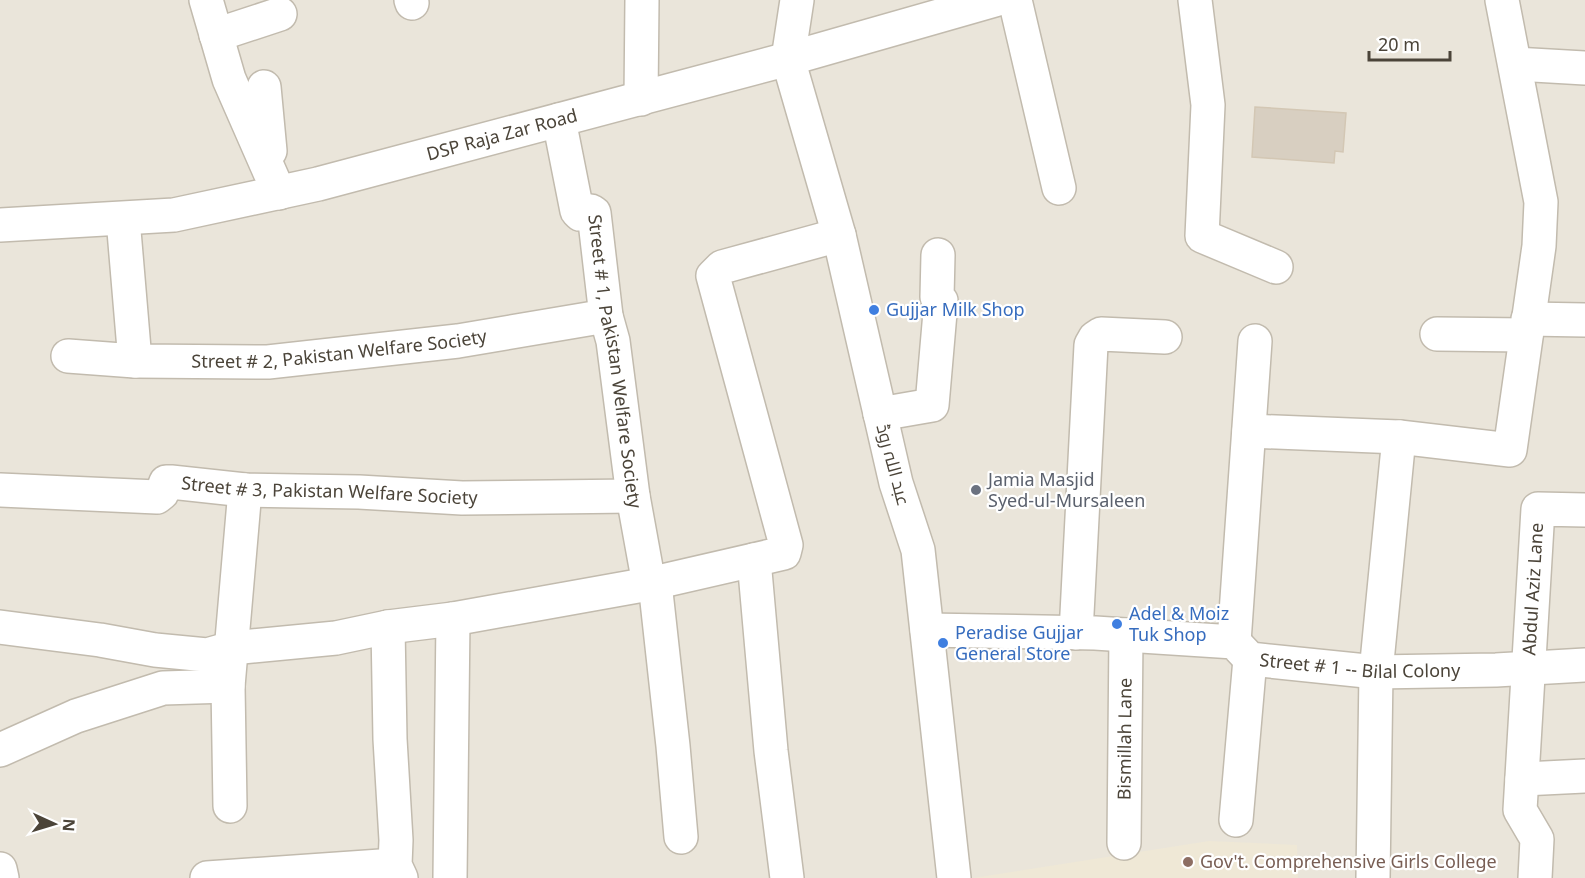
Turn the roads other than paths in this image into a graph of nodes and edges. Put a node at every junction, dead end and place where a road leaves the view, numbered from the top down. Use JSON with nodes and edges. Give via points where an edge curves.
{"nodes":[{"id":1,"x":206,"y":0,"type":"edge"},
{"id":2,"x":642,"y":0,"type":"edge"},
{"id":3,"x":797,"y":0,"type":"edge"},
{"id":4,"x":995,"y":0,"type":"edge"},
{"id":5,"x":1015,"y":0,"type":"edge"},
{"id":6,"x":1195,"y":0,"type":"edge"},
{"id":7,"x":1502,"y":0,"type":"edge"},
{"id":8,"x":280,"y":15,"type":"dead end"},
{"id":9,"x":216,"y":35,"type":"junction"},
{"id":10,"x":788,"y":60,"type":"junction"},
{"id":11,"x":1515,"y":64,"type":"junction"},
{"id":12,"x":1585,"y":68,"type":"edge"},
{"id":13,"x":264,"y":87,"type":"dead end"},
{"id":14,"x":641,"y":99,"type":"junction"},
{"id":15,"x":559,"y":120,"type":"junction"},
{"id":16,"x":275,"y":185,"type":"junction"},
{"id":17,"x":1059,"y":188,"type":"dead end"},
{"id":18,"x":123,"y":219,"type":"junction"},
{"id":19,"x":0,"y":225,"type":"edge"},
{"id":20,"x":839,"y":235,"type":"junction"},
{"id":21,"x":938,"y":255,"type":"dead end"},
{"id":22,"x":1276,"y":267,"type":"dead end"},
{"id":23,"x":606,"y":316,"type":"junction"},
{"id":24,"x":1585,"y":320,"type":"edge"},
{"id":25,"x":1527,"y":327,"type":"junction"},
{"id":26,"x":1437,"y":334,"type":"dead end"},
{"id":27,"x":1165,"y":337,"type":"dead end"},
{"id":28,"x":1255,"y":341,"type":"dead end"},
{"id":29,"x":68,"y":356,"type":"dead end"},
{"id":30,"x":135,"y":361,"type":"junction"},
{"id":31,"x":880,"y":414,"type":"junction"},
{"id":32,"x":1249,"y":431,"type":"junction"},
{"id":33,"x":1399,"y":437,"type":"junction"},
{"id":34,"x":0,"y":490,"type":"edge"},
{"id":35,"x":245,"y":490,"type":"junction"},
{"id":36,"x":633,"y":496,"type":"junction"},
{"id":37,"x":1585,"y":510,"type":"edge"},
{"id":38,"x":754,"y":560,"type":"junction"},
{"id":39,"x":652,"y":584,"type":"junction"},
{"id":40,"x":453,"y":619,"type":"junction"},
{"id":41,"x":0,"y":627,"type":"edge"},
{"id":42,"x":388,"y":627,"type":"junction"},
{"id":43,"x":927,"y":630,"type":"junction"},
{"id":44,"x":1076,"y":633,"type":"junction"},
{"id":45,"x":1126,"y":635,"type":"junction"},
{"id":46,"x":231,"y":648,"type":"junction"},
{"id":47,"x":1242,"y":650,"type":"junction"},
{"id":48,"x":1585,"y":665,"type":"edge"},
{"id":49,"x":1529,"y":668,"type":"junction"},
{"id":50,"x":1376,"y":672,"type":"junction"},
{"id":51,"x":228,"y":686,"type":"junction"},
{"id":52,"x":0,"y":750,"type":"edge"},
{"id":53,"x":1585,"y":776,"type":"edge"},
{"id":54,"x":1522,"y":779,"type":"junction"},
{"id":55,"x":230,"y":806,"type":"dead end"},
{"id":56,"x":1236,"y":820,"type":"dead end"},
{"id":57,"x":681,"y":837,"type":"dead end"},
{"id":58,"x":1124,"y":843,"type":"dead end"},
{"id":59,"x":0,"y":869,"type":"edge"},
{"id":60,"x":404,"y":874,"type":"edge"},
{"id":61,"x":2,"y":878,"type":"edge"},
{"id":62,"x":207,"y":878,"type":"edge"},
{"id":63,"x":450,"y":878,"type":"edge"},
{"id":64,"x":787,"y":878,"type":"edge"},
{"id":65,"x":954,"y":878,"type":"edge"},
{"id":66,"x":1373,"y":878,"type":"edge"},
{"id":67,"x":1535,"y":878,"type":"edge"}],
"edges":[{"from":1,"to":9,"type":"street"},
{"from":2,"to":14,"type":"street"},
{"from":3,"to":10,"type":"street"},
{"from":4,"to":10,"type":"street","name":"DSP Raja Zar Road"},
{"from":5,"to":17,"type":"street"},
{"from":6,"to":22,"type":"street","via":[[1208,105],[1202,236]]},
{"from":7,"to":11,"type":"street"},
{"from":8,"to":9,"type":"street"},
{"from":9,"to":16,"type":"street","via":[[229,79]]},
{"from":10,"to":14,"type":"street","name":"DSP Raja Zar Road"},
{"from":10,"to":20,"type":"street","name":"عبد اللہ روڈ"},
{"from":11,"to":12,"type":"street"},
{"from":11,"to":25,"type":"street","via":[[1541,202]]},
{"from":13,"to":16,"type":"street"},
{"from":14,"to":15,"type":"street","name":"DSP Raja Zar Road"},
{"from":15,"to":16,"type":"street","name":"DSP Raja Zar Road","via":[[318,184]]},
{"from":15,"to":23,"type":"street","name":"Street # 1, Pakistan Welfare Society","via":[[577,211],[594,213]]},
{"from":16,"to":18,"type":"street","name":"DSP Raja Zar Road","via":[[174,215]]},
{"from":18,"to":19,"type":"street","name":"DSP Raja Zar Road"},
{"from":18,"to":30,"type":"street"},
{"from":20,"to":31,"type":"street","name":"عبد اللہ روڈ"},
{"from":20,"to":38,"type":"street","via":[[722,267],[713,276],[786,545],[784,553]]},
{"from":21,"to":31,"type":"street","via":[[937,297],[941,301],[932,405]]},
{"from":23,"to":30,"type":"street","name":"Street # 2, Pakistan Welfare Society","via":[[458,342],[268,362]]},
{"from":23,"to":36,"type":"street","name":"Street # 1, Pakistan Welfare Society","via":[[613,340]]},
{"from":24,"to":25,"type":"street"},
{"from":25,"to":26,"type":"street"},
{"from":25,"to":33,"type":"street","via":[[1510,450]]},
{"from":27,"to":44,"type":"street","via":[[1101,334],[1091,345]]},
{"from":28,"to":32,"type":"street"},
{"from":29,"to":30,"type":"street","name":"Street # 2, Pakistan Welfare Society"},
{"from":31,"to":43,"type":"street","name":"عبد اللہ روڈ","via":[[896,483],[918,550]]},
{"from":32,"to":33,"type":"street"},
{"from":32,"to":47,"type":"street"},
{"from":33,"to":50,"type":"street"},
{"from":34,"to":35,"type":"street","name":"Street # 3, Pakistan Welfare Society","via":[[157,496],[162,494],[166,482],[171,482]]},
{"from":35,"to":36,"type":"street","name":"Street # 3, Pakistan Welfare Society","via":[[462,498]]},
{"from":35,"to":46,"type":"street"},
{"from":36,"to":39,"type":"street","name":"Street # 1, Pakistan Welfare Society"},
{"from":37,"to":49,"type":"street","name":"Abdul Aziz Lane","via":[[1538,509]]},
{"from":38,"to":39,"type":"street"},
{"from":38,"to":64,"type":"street"},
{"from":39,"to":40,"type":"street"},
{"from":39,"to":57,"type":"street","name":"Street # 1, Pakistan Welfare Society"},
{"from":40,"to":42,"type":"street"},
{"from":40,"to":63,"type":"street"},
{"from":41,"to":46,"type":"street","via":[[202,655]]},
{"from":42,"to":46,"type":"street","via":[[336,638]]},
{"from":42,"to":60,"type":"street"},
{"from":43,"to":44,"type":"street","name":"Street # 1 -- Bilal Colony"},
{"from":43,"to":65,"type":"street","name":"عبد اللہ روڈ"},
{"from":44,"to":45,"type":"street","name":"Street # 1 -- Bilal Colony"},
{"from":45,"to":47,"type":"street","name":"Street # 1 -- Bilal Colony"},
{"from":45,"to":58,"type":"street","name":"Bismillah Lane"},
{"from":46,"to":51,"type":"street"},
{"from":47,"to":50,"type":"street","name":"Street # 1 -- Bilal Colony"},
{"from":47,"to":56,"type":"street"},
{"from":48,"to":49,"type":"street","name":"Street # 1 -- Bilal Colony"},
{"from":49,"to":50,"type":"street","name":"Street # 1 -- Bilal Colony"},
{"from":49,"to":54,"type":"street","name":"Abdul Aziz Lane"},
{"from":50,"to":66,"type":"street"},
{"from":51,"to":52,"type":"street","via":[[163,688],[76,716]]},
{"from":51,"to":55,"type":"street"},
{"from":53,"to":54,"type":"street"},
{"from":54,"to":67,"type":"street","name":"Abdul Aziz Lane","via":[[1520,810],[1537,839]]},
{"from":59,"to":61,"type":"street"},
{"from":60,"to":62,"type":"street"}]}
